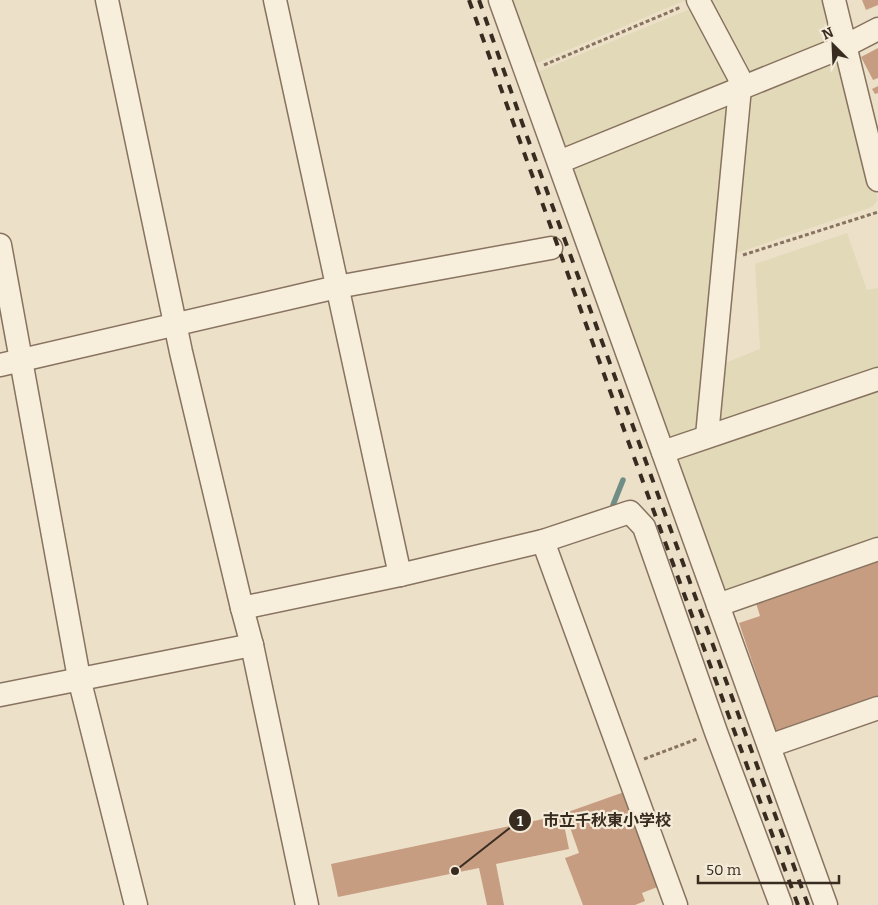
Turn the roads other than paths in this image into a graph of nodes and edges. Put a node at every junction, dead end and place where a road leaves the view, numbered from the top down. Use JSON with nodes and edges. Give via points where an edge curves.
{"nodes":[{"id":1,"x":107,"y":0,"type":"edge"},
{"id":2,"x":275,"y":0,"type":"edge"},
{"id":3,"x":500,"y":0,"type":"edge"},
{"id":4,"x":698,"y":0,"type":"edge"},
{"id":5,"x":834,"y":0,"type":"edge"},
{"id":6,"x":878,"y":29,"type":"edge"},
{"id":7,"x":845,"y":46,"type":"junction"},
{"id":8,"x":740,"y":88,"type":"junction"},
{"id":9,"x":559,"y":162,"type":"junction"},
{"id":10,"x":878,"y":180,"type":"edge"},
{"id":11,"x":0,"y":244,"type":"edge"},
{"id":12,"x":550,"y":248,"type":"dead end"},
{"id":13,"x":337,"y":287,"type":"junction"},
{"id":14,"x":175,"y":325,"type":"junction"},
{"id":15,"x":11,"y":363,"type":"edge"},
{"id":16,"x":878,"y":379,"type":"edge"},
{"id":17,"x":707,"y":436,"type":"junction"},
{"id":18,"x":663,"y":452,"type":"junction"},
{"id":19,"x":543,"y":541,"type":"junction"},
{"id":20,"x":878,"y":549,"type":"edge"},
{"id":21,"x":400,"y":575,"type":"junction"},
{"id":22,"x":718,"y":605,"type":"junction"},
{"id":23,"x":242,"y":608,"type":"junction"},
{"id":24,"x":252,"y":645,"type":"junction"},
{"id":25,"x":79,"y":678,"type":"junction"},
{"id":26,"x":0,"y":695,"type":"edge"},
{"id":27,"x":878,"y":708,"type":"edge"},
{"id":28,"x":769,"y":746,"type":"junction"},
{"id":29,"x":136,"y":905,"type":"edge"},
{"id":30,"x":307,"y":905,"type":"edge"},
{"id":31,"x":676,"y":905,"type":"edge"},
{"id":32,"x":781,"y":905,"type":"edge"},
{"id":33,"x":826,"y":905,"type":"edge"}],
"edges":[{"from":1,"to":14,"type":"street"},
{"from":2,"to":13,"type":"street"},
{"from":3,"to":9,"type":"street"},
{"from":4,"to":8,"type":"street","via":[[739,77]]},
{"from":5,"to":7,"type":"street"},
{"from":6,"to":7,"type":"street"},
{"from":7,"to":8,"type":"street"},
{"from":7,"to":10,"type":"street"},
{"from":8,"to":9,"type":"street"},
{"from":8,"to":17,"type":"street"},
{"from":9,"to":18,"type":"street"},
{"from":11,"to":15,"type":"street"},
{"from":12,"to":13,"type":"street"},
{"from":13,"to":14,"type":"street"},
{"from":13,"to":21,"type":"street"},
{"from":14,"to":15,"type":"street"},
{"from":14,"to":23,"type":"street"},
{"from":15,"to":25,"type":"street"},
{"from":16,"to":17,"type":"street"},
{"from":17,"to":18,"type":"street"},
{"from":18,"to":22,"type":"street"},
{"from":19,"to":21,"type":"street"},
{"from":19,"to":31,"type":"street"},
{"from":19,"to":32,"type":"street","via":[[630,512],[644,527]]},
{"from":20,"to":22,"type":"street"},
{"from":21,"to":23,"type":"street"},
{"from":22,"to":28,"type":"street"},
{"from":23,"to":24,"type":"street"},
{"from":24,"to":25,"type":"street"},
{"from":24,"to":30,"type":"street"},
{"from":25,"to":26,"type":"street"},
{"from":25,"to":29,"type":"street"},
{"from":27,"to":28,"type":"street"},
{"from":28,"to":33,"type":"street"}]}
